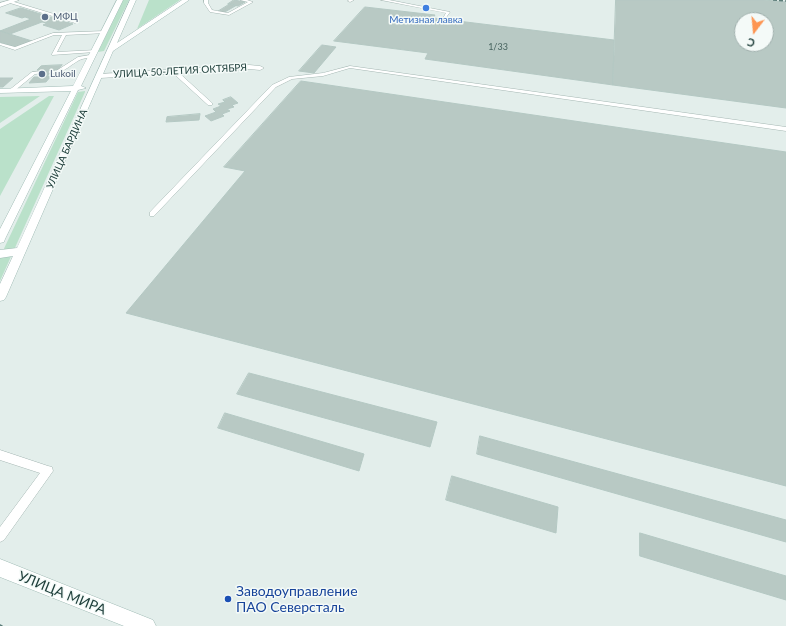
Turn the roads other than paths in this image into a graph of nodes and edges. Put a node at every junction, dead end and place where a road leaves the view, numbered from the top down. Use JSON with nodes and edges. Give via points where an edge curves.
{"nodes":[{"id":1,"x":120,"y":0,"type":"edge"},
{"id":2,"x":133,"y":0,"type":"edge"},
{"id":3,"x":186,"y":0,"type":"edge"},
{"id":4,"x":206,"y":0,"type":"edge"},
{"id":5,"x":242,"y":0,"type":"edge"},
{"id":6,"x":383,"y":0,"type":"edge"},
{"id":7,"x":13,"y":1,"type":"edge"},
{"id":8,"x":0,"y":5,"type":"edge"},
{"id":9,"x":445,"y":18,"type":"dead end"},
{"id":10,"x":76,"y":22,"type":"dead end"},
{"id":11,"x":105,"y":32,"type":"junction"},
{"id":12,"x":65,"y":34,"type":"junction"},
{"id":13,"x":0,"y":44,"type":"edge"},
{"id":14,"x":110,"y":51,"type":"junction"},
{"id":15,"x":94,"y":53,"type":"junction"},
{"id":16,"x":260,"y":68,"type":"dead end"},
{"id":17,"x":43,"y":72,"type":"dead end"},
{"id":18,"x":50,"y":72,"type":"dead end"},
{"id":19,"x":175,"y":72,"type":"junction"},
{"id":20,"x":100,"y":76,"type":"junction"},
{"id":21,"x":95,"y":87,"type":"junction"},
{"id":22,"x":75,"y":89,"type":"junction"},
{"id":23,"x":0,"y":91,"type":"edge"},
{"id":24,"x":11,"y":91,"type":"junction"},
{"id":25,"x":210,"y":104,"type":"dead end"},
{"id":26,"x":786,"y":129,"type":"edge"},
{"id":27,"x":152,"y":214,"type":"dead end"},
{"id":28,"x":0,"y":239,"type":"edge"},
{"id":29,"x":21,"y":251,"type":"junction"},
{"id":30,"x":0,"y":254,"type":"edge"},
{"id":31,"x":0,"y":297,"type":"edge"},
{"id":32,"x":0,"y":455,"type":"edge"},
{"id":33,"x":0,"y":536,"type":"edge"},
{"id":34,"x":0,"y":568,"type":"edge"},
{"id":35,"x":147,"y":626,"type":"edge"}],
"edges":[{"from":1,"to":11,"type":"main road","name":"УЛИЦА БАРДИНА"},
{"from":2,"to":14,"type":"main road","name":"УЛИЦА БАРДИНА"},
{"from":3,"to":14,"type":"main road"},
{"from":4,"to":5,"type":"lane","via":[[211,11],[229,14],[251,2]]},
{"from":6,"to":9,"type":"lane","via":[[448,12]]},
{"from":7,"to":8,"type":"main road"},
{"from":7,"to":10,"type":"lane"},
{"from":11,"to":12,"type":"lane"},
{"from":11,"to":15,"type":"main road","name":"УЛИЦА БАРДИНА"},
{"from":12,"to":13,"type":"lane","via":[[53,34],[15,49]]},
{"from":12,"to":15,"type":"lane","via":[[54,54]]},
{"from":14,"to":20,"type":"main road","name":"УЛИЦА БАРДИНА"},
{"from":15,"to":18,"type":"lane","via":[[57,72]]},
{"from":15,"to":22,"type":"main road","name":"УЛИЦА БАРДИНА"},
{"from":16,"to":19,"type":"main road","name":"УЛИЦА 50-ЛЕТИЯ ОКТЯБРЯ"},
{"from":17,"to":24,"type":"lane","via":[[34,73]]},
{"from":19,"to":20,"type":"main road","name":"УЛИЦА 50-ЛЕТИЯ ОКТЯБРЯ"},
{"from":19,"to":25,"type":"lane"},
{"from":20,"to":21,"type":"main road","name":"УЛИЦА БАРДИНА"},
{"from":21,"to":22,"type":"main road"},
{"from":21,"to":29,"type":"main road","name":"УЛИЦА БАРДИНА"},
{"from":22,"to":24,"type":"main road"},
{"from":22,"to":28,"type":"main road","name":"УЛИЦА БАРДИНА"},
{"from":23,"to":24,"type":"main road"},
{"from":26,"to":27,"type":"lane","via":[[350,67],[319,75],[292,77],[274,86]]},
{"from":29,"to":30,"type":"main road"},
{"from":29,"to":31,"type":"main road","name":"УЛИЦА БАРДИНА"},
{"from":32,"to":33,"type":"lane","via":[[48,471]]},
{"from":34,"to":35,"type":"main road","name":"УЛИЦА МИРА"}]}
